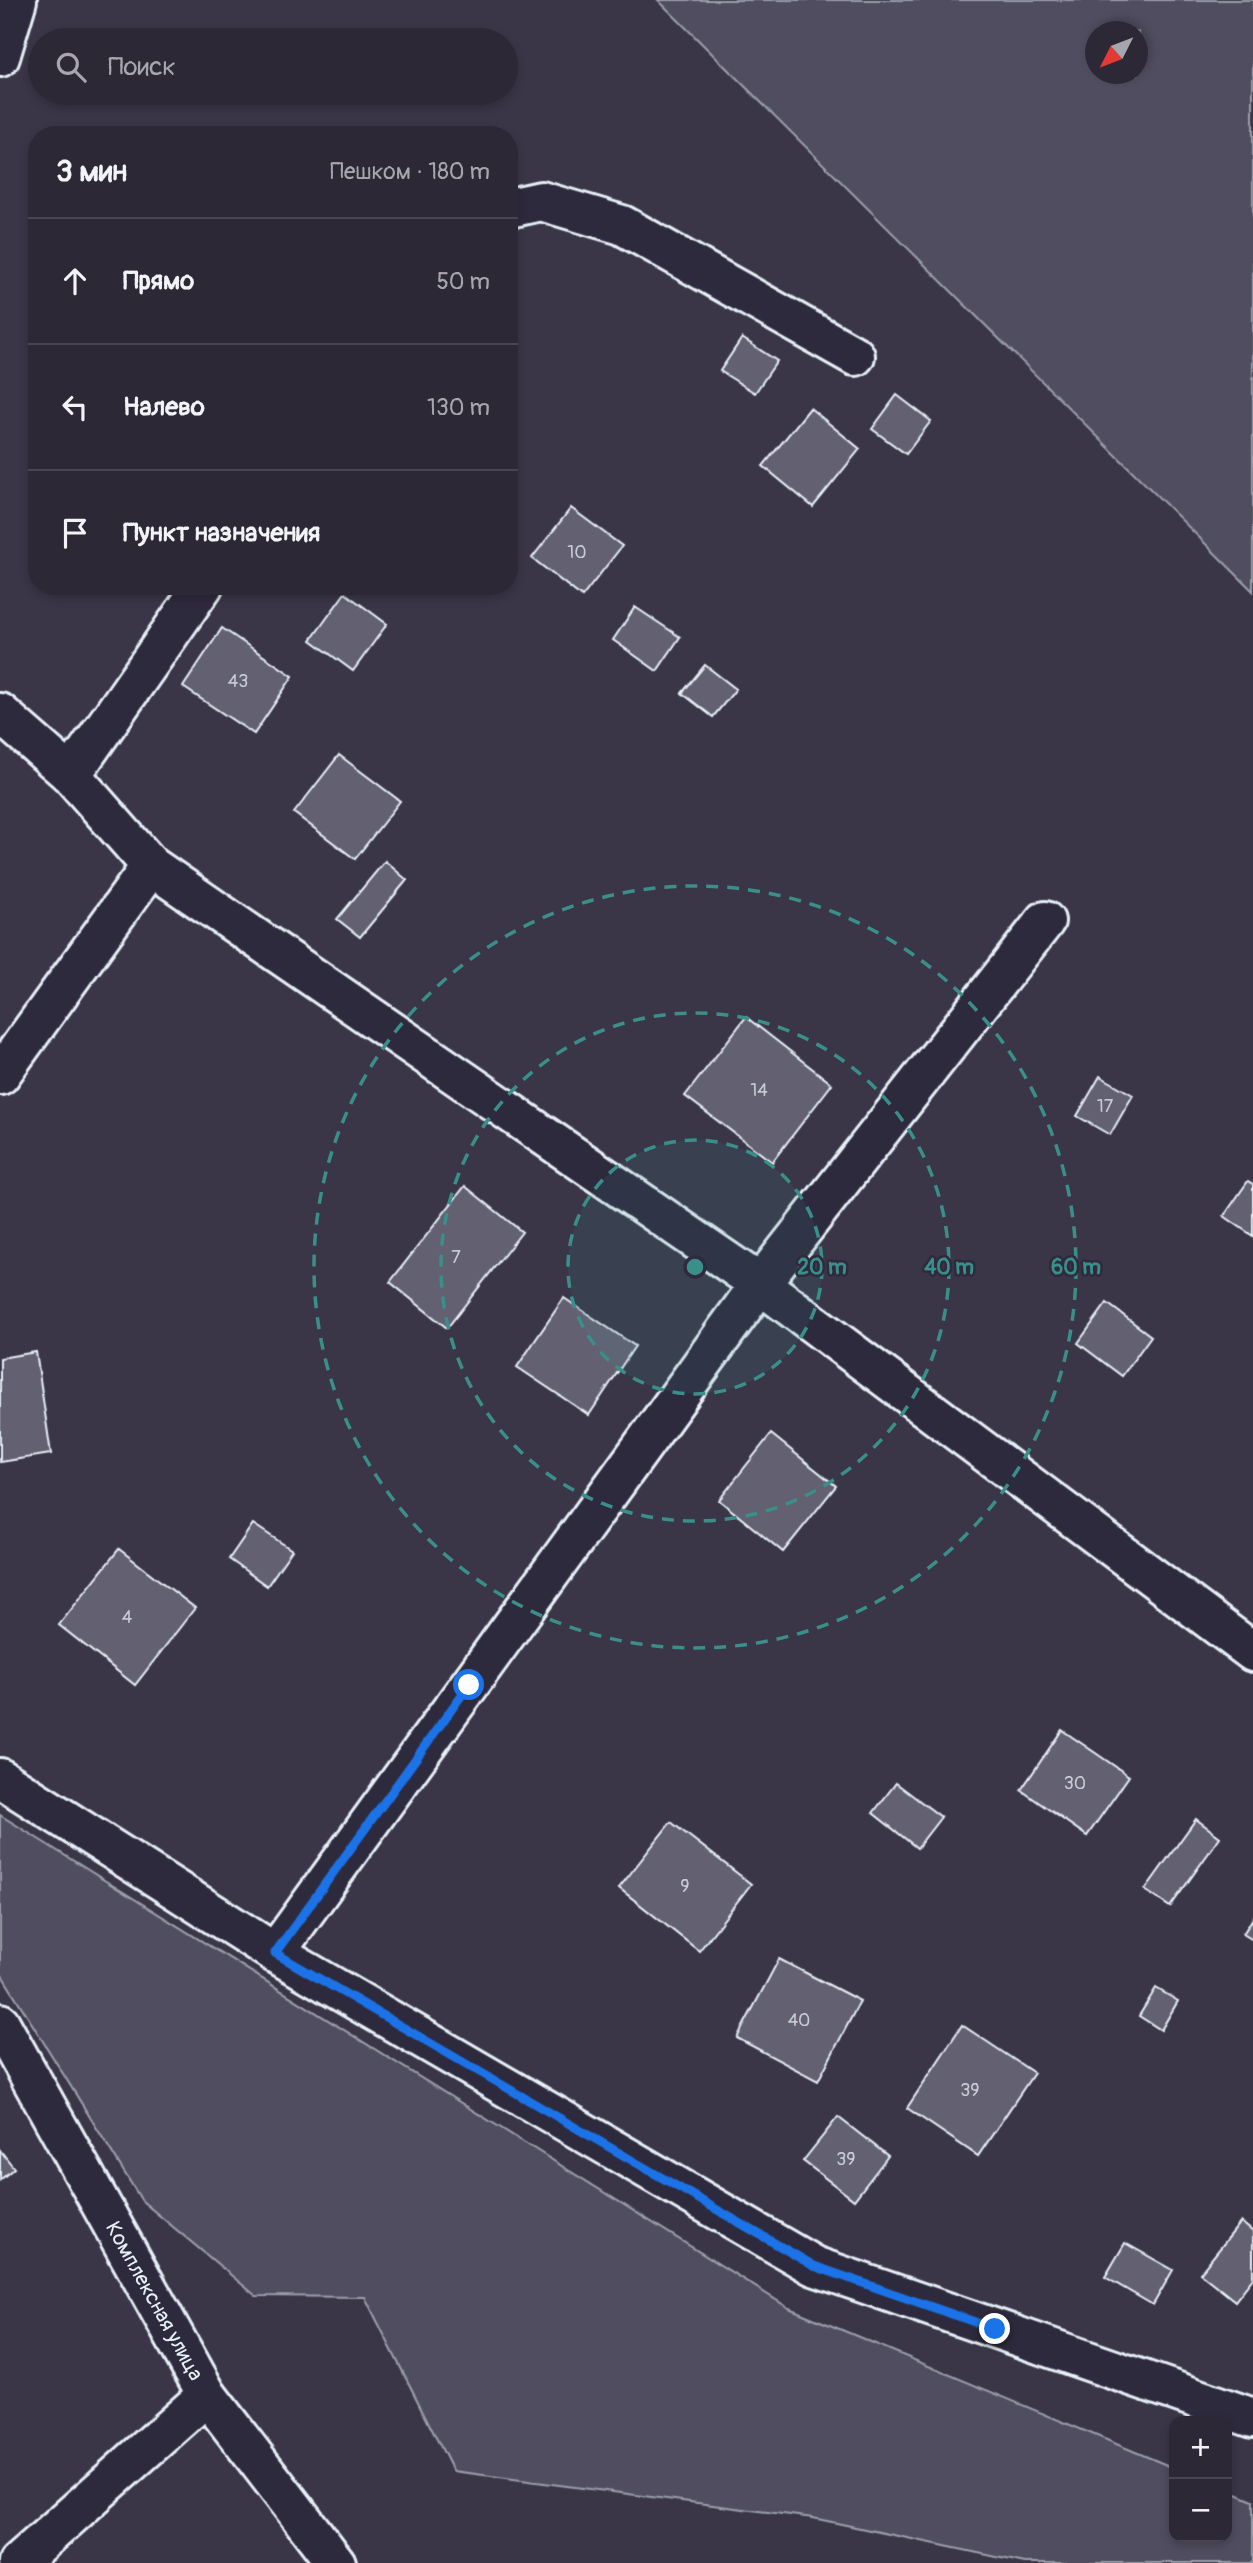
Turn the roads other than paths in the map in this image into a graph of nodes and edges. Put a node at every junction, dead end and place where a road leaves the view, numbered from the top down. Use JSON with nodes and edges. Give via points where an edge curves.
{"nodes":[{"id":1,"x":17,"y":0,"type":"edge"},
{"id":2,"x":0,"y":57,"type":"edge"},
{"id":3,"x":518,"y":206,"type":"edge"},
{"id":4,"x":855,"y":356,"type":"dead end"},
{"id":5,"x":197,"y":595,"type":"edge"},
{"id":6,"x":0,"y":713,"type":"edge"},
{"id":7,"x":71,"y":775,"type":"junction"},
{"id":8,"x":151,"y":866,"type":"junction"},
{"id":9,"x":1045,"y":921,"type":"dead end"},
{"id":10,"x":0,"y":1075,"type":"edge"},
{"id":11,"x":760,"y":1284,"type":"junction"},
{"id":12,"x":1253,"y":1651,"type":"edge"},
{"id":13,"x":0,"y":1778,"type":"edge"},
{"id":14,"x":275,"y":1953,"type":"junction"},
{"id":15,"x":0,"y":2023,"type":"edge"},
{"id":16,"x":207,"y":2395,"type":"junction"},
{"id":17,"x":1253,"y":2418,"type":"edge"},
{"id":18,"x":18,"y":2563,"type":"edge"},
{"id":19,"x":336,"y":2563,"type":"edge"}],
"edges":[{"from":1,"to":2,"type":"street"},
{"from":3,"to":4,"type":"street","via":[[541,201],[622,225]]},
{"from":5,"to":7,"type":"street"},
{"from":6,"to":7,"type":"street"},
{"from":7,"to":8,"type":"street"},
{"from":8,"to":10,"type":"street"},
{"from":8,"to":11,"type":"street"},
{"from":9,"to":11,"type":"street"},
{"from":11,"to":12,"type":"street"},
{"from":11,"to":14,"type":"street"},
{"from":13,"to":14,"type":"street"},
{"from":14,"to":17,"type":"street","via":[[814,2266]]},
{"from":15,"to":16,"type":"street","name":"Комплексная улица"},
{"from":16,"to":18,"type":"street"},
{"from":16,"to":19,"type":"street","name":"Комплексная улица"}]}
